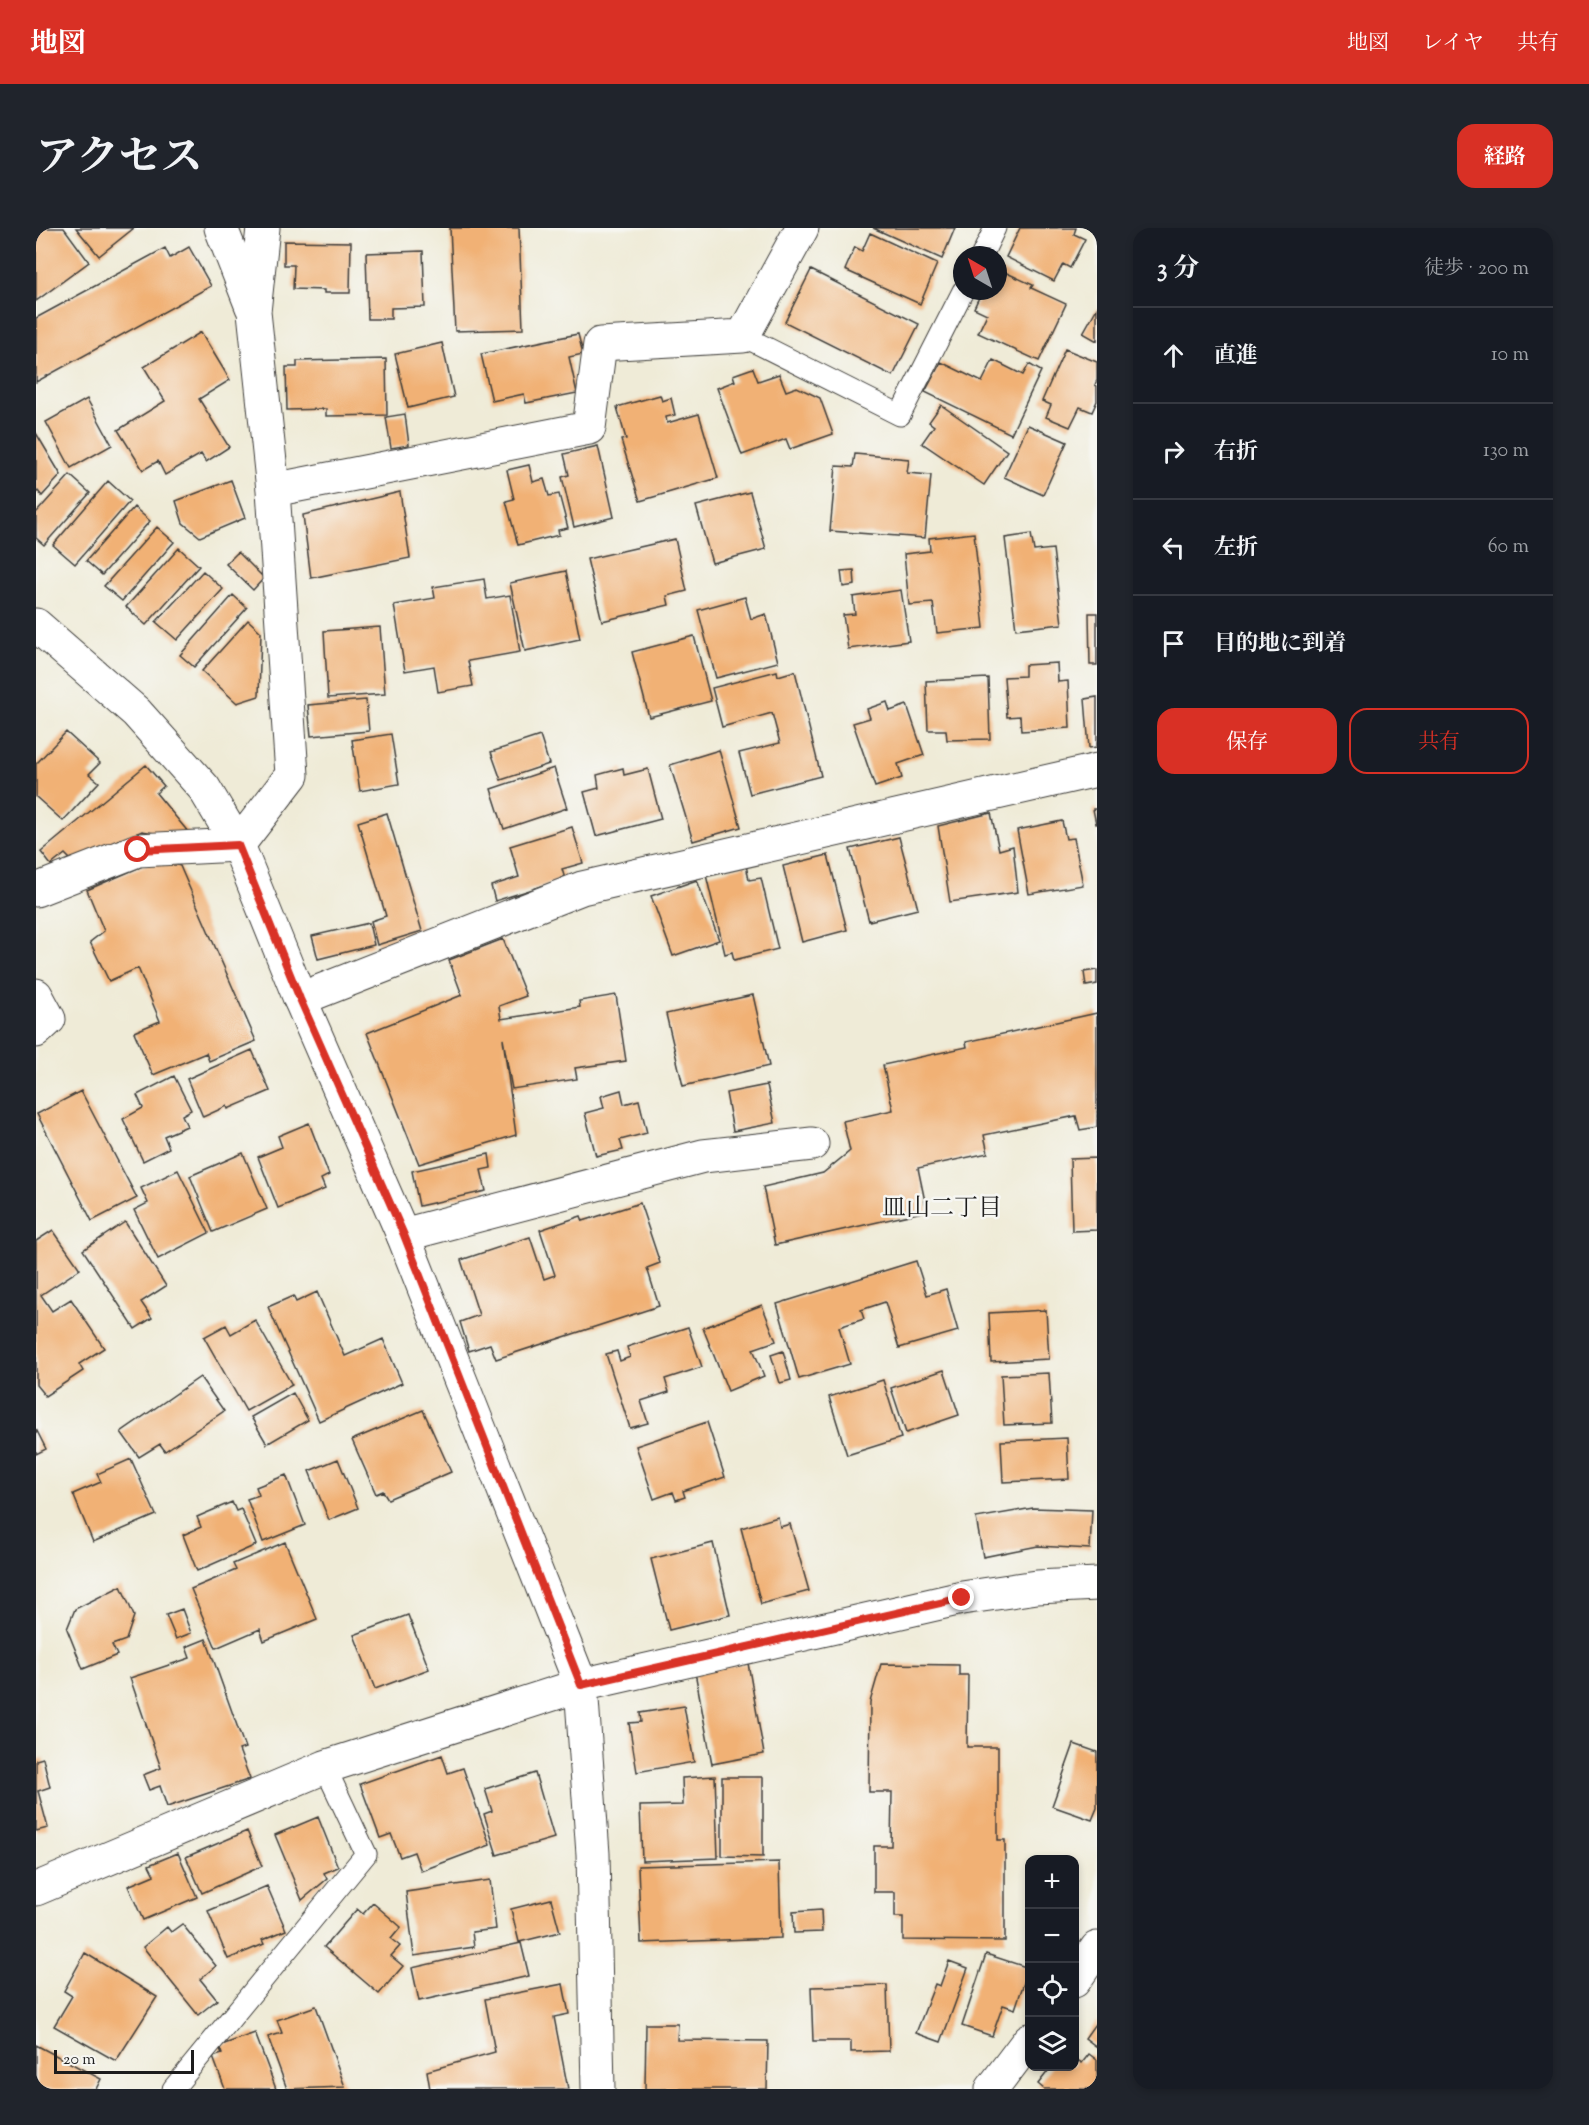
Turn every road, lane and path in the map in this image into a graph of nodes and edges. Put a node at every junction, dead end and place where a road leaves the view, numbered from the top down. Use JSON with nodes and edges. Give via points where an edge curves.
{"nodes":[{"id":1,"x":221,"y":228,"type":"edge"},
{"id":2,"x":263,"y":228,"type":"edge"},
{"id":3,"x":802,"y":228,"type":"edge"},
{"id":4,"x":995,"y":228,"type":"edge"},
{"id":5,"x":986,"y":246,"type":"edge"},
{"id":6,"x":958,"y":300,"type":"edge"},
{"id":7,"x":254,"y":312,"type":"junction"},
{"id":8,"x":743,"y":336,"type":"junction"},
{"id":9,"x":273,"y":490,"type":"junction"},
{"id":10,"x":36,"y":624,"type":"edge"},
{"id":11,"x":1097,"y":770,"type":"edge"},
{"id":12,"x":238,"y":845,"type":"junction"},
{"id":13,"x":36,"y":890,"type":"edge"},
{"id":14,"x":36,"y":995,"type":"edge"},
{"id":15,"x":300,"y":999,"type":"junction"},
{"id":16,"x":36,"y":1031,"type":"edge"},
{"id":17,"x":812,"y":1144,"type":"dead end"},
{"id":18,"x":404,"y":1235,"type":"junction"},
{"id":19,"x":1097,"y":1584,"type":"edge"},
{"id":20,"x":581,"y":1685,"type":"junction"},
{"id":21,"x":325,"y":1767,"type":"junction"},
{"id":22,"x":36,"y":1889,"type":"edge"},
{"id":23,"x":1097,"y":1948,"type":"edge"},
{"id":24,"x":1079,"y":1974,"type":"edge"},
{"id":25,"x":1025,"y":2045,"type":"edge"},
{"id":26,"x":173,"y":2089,"type":"edge"},
{"id":27,"x":598,"y":2089,"type":"edge"},
{"id":28,"x":992,"y":2089,"type":"edge"}],
"edges":[{"from":1,"to":7,"type":"street"},
{"from":2,"to":7,"type":"street"},
{"from":3,"to":8,"type":"street"},
{"from":4,"to":5,"type":"lane"},
{"from":6,"to":8,"type":"lane","via":[[900,415]]},
{"from":7,"to":9,"type":"street"},
{"from":8,"to":9,"type":"street","via":[[600,344],[589,428]]},
{"from":9,"to":12,"type":"street","via":[[292,775]]},
{"from":10,"to":12,"type":"street","via":[[136,712],[204,788]]},
{"from":11,"to":15,"type":"street","via":[[582,888]]},
{"from":12,"to":13,"type":"street","via":[[138,850]]},
{"from":12,"to":15,"type":"street"},
{"from":14,"to":16,"type":"street","via":[[49,1019]]},
{"from":15,"to":18,"type":"street"},
{"from":17,"to":18,"type":"street","via":[[703,1156]]},
{"from":18,"to":20,"type":"street"},
{"from":19,"to":20,"type":"street","via":[[1037,1587],[962,1598]]},
{"from":20,"to":21,"type":"street"},
{"from":20,"to":27,"type":"street","via":[[593,1854]]},
{"from":21,"to":22,"type":"street"},
{"from":21,"to":26,"type":"lane","via":[[366,1854]]},
{"from":23,"to":24,"type":"street"},
{"from":25,"to":28,"type":"street"}]}
